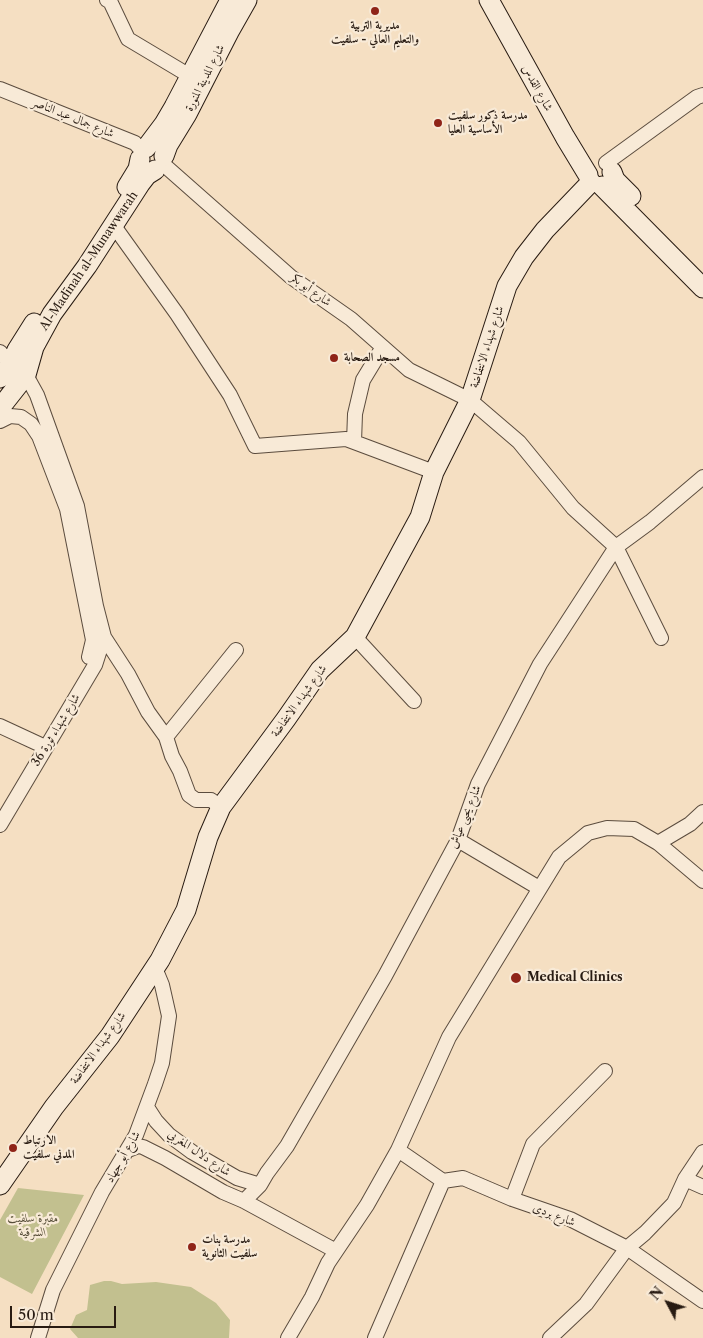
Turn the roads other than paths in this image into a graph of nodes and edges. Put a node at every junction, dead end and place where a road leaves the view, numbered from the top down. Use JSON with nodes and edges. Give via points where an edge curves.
{"nodes":[{"id":1,"x":107,"y":0,"type":"edge"},
{"id":2,"x":230,"y":0,"type":"edge"},
{"id":3,"x":247,"y":0,"type":"edge"},
{"id":4,"x":488,"y":0,"type":"edge"},
{"id":5,"x":501,"y":0,"type":"edge"},
{"id":6,"x":190,"y":76,"type":"junction"},
{"id":7,"x":0,"y":90,"type":"edge"},
{"id":8,"x":703,"y":95,"type":"edge"},
{"id":9,"x":152,"y":158,"type":"junction"},
{"id":10,"x":599,"y":173,"type":"junction"},
{"id":11,"x":114,"y":226,"type":"junction"},
{"id":12,"x":703,"y":271,"type":"edge"},
{"id":13,"x":703,"y":288,"type":"edge"},
{"id":14,"x":383,"y":348,"type":"junction"},
{"id":15,"x":4,"y":364,"type":"edge"},
{"id":16,"x":26,"y":375,"type":"junction"},
{"id":17,"x":470,"y":400,"type":"junction"},
{"id":18,"x":0,"y":408,"type":"edge"},
{"id":19,"x":0,"y":421,"type":"edge"},
{"id":20,"x":354,"y":442,"type":"junction"},
{"id":21,"x":434,"y":472,"type":"junction"},
{"id":22,"x":703,"y":477,"type":"edge"},
{"id":23,"x":616,"y":547,"type":"junction"},
{"id":24,"x":101,"y":636,"type":"junction"},
{"id":25,"x":356,"y":637,"type":"junction"},
{"id":26,"x":661,"y":638,"type":"dead end"},
{"id":27,"x":236,"y":650,"type":"dead end"},
{"id":28,"x":119,"y":661,"type":"junction"},
{"id":29,"x":95,"y":665,"type":"junction"},
{"id":30,"x":414,"y":701,"type":"dead end"},
{"id":31,"x":0,"y":726,"type":"edge"},
{"id":32,"x":166,"y":737,"type":"junction"},
{"id":33,"x":41,"y":745,"type":"junction"},
{"id":34,"x":221,"y":807,"type":"junction"},
{"id":35,"x":703,"y":812,"type":"edge"},
{"id":36,"x":0,"y":814,"type":"edge"},
{"id":37,"x":0,"y":825,"type":"edge"},
{"id":38,"x":458,"y":840,"type":"junction"},
{"id":39,"x":658,"y":843,"type":"junction"},
{"id":40,"x":703,"y":881,"type":"edge"},
{"id":41,"x":539,"y":888,"type":"junction"},
{"id":42,"x":155,"y":968,"type":"junction"},
{"id":43,"x":605,"y":1071,"type":"dead end"},
{"id":44,"x":147,"y":1107,"type":"junction"},
{"id":45,"x":128,"y":1150,"type":"junction"},
{"id":46,"x":398,"y":1150,"type":"junction"},
{"id":47,"x":703,"y":1152,"type":"edge"},
{"id":48,"x":685,"y":1179,"type":"junction"},
{"id":49,"x":443,"y":1181,"type":"junction"},
{"id":50,"x":0,"y":1185,"type":"edge"},
{"id":51,"x":260,"y":1185,"type":"junction"},
{"id":52,"x":703,"y":1188,"type":"edge"},
{"id":53,"x":512,"y":1199,"type":"junction"},
{"id":54,"x":244,"y":1201,"type":"junction"},
{"id":55,"x":258,"y":1209,"type":"junction"},
{"id":56,"x":627,"y":1248,"type":"junction"},
{"id":57,"x":336,"y":1251,"type":"junction"},
{"id":58,"x":703,"y":1301,"type":"edge"},
{"id":59,"x":38,"y":1338,"type":"edge"},
{"id":60,"x":288,"y":1338,"type":"edge"},
{"id":61,"x":375,"y":1338,"type":"edge"},
{"id":62,"x":550,"y":1338,"type":"edge"}],
"edges":[{"from":1,"to":6,"type":"street","via":[[128,38]]},
{"from":2,"to":6,"type":"main road","name":"شارع المدينة المنورة"},
{"from":3,"to":9,"type":"main road","name":"شارع المدينة المنورة","via":[[187,114],[168,145]]},
{"from":4,"to":10,"type":"main road","name":"شارع القدس","via":[[556,121]]},
{"from":5,"to":10,"type":"main road","name":"شارع القدس"},
{"from":6,"to":9,"type":"main road","name":"شارع المدينة المنورة","via":[[164,124]]},
{"from":7,"to":9,"type":"street","name":"شارع جمال عبد الناصر","via":[[136,144]]},
{"from":8,"to":10,"type":"street"},
{"from":9,"to":11,"type":"main road","name":"Al-Madīnah al-Munawwarah","via":[[147,175]]},
{"from":9,"to":14,"type":"street","name":"شارع أبو بكر","via":[[292,277],[351,319]]},
{"from":9,"to":15,"type":"main road","name":"شارع المدينة المنورة","via":[[134,176],[17,350]]},
{"from":10,"to":12,"type":"main road","name":"شارع القدس","via":[[613,176]]},
{"from":10,"to":13,"type":"main road","name":"شارع القدس"},
{"from":10,"to":17,"type":"main road","name":"شارع شهداء الانتفاضة","via":[[545,230],[507,286]]},
{"from":11,"to":16,"type":"main road","name":"Al-Madīnah al-Munawwarah","via":[[43,328]]},
{"from":11,"to":20,"type":"street","via":[[230,395],[255,446],[346,439]]},
{"from":14,"to":17,"type":"street","name":"شارع أبو بكر","via":[[409,370]]},
{"from":14,"to":20,"type":"street","via":[[363,380],[355,414]]},
{"from":16,"to":18,"type":"main road","name":"Al-Madīnah al-Munawwarah"},
{"from":16,"to":24,"type":"street","via":[[37,395],[77,506]]},
{"from":17,"to":21,"type":"main road","name":"شارع شهداء الانتفاضة"},
{"from":17,"to":23,"type":"street","name":"شارع أبو بكر","via":[[519,442],[572,508]]},
{"from":19,"to":24,"type":"street","via":[[10,416],[21,417],[39,436],[67,509]]},
{"from":20,"to":21,"type":"street"},
{"from":21,"to":25,"type":"main road","name":"شارع شهداء الانتفاضة","via":[[420,517]]},
{"from":22,"to":23,"type":"street","name":"شارع يحيى عياش"},
{"from":23,"to":26,"type":"street"},
{"from":23,"to":38,"type":"street","name":"شارع يحيى عياش","via":[[540,664],[478,784]]},
{"from":24,"to":28,"type":"street"},
{"from":24,"to":29,"type":"street","name":"شارع شهداء ثورة 36"},
{"from":24,"to":33,"type":"street","name":"شارع شهداء ثورة 36"},
{"from":25,"to":30,"type":"street"},
{"from":25,"to":34,"type":"main road","name":"شارع شهداء الانتفاضة","via":[[320,670]]},
{"from":27,"to":32,"type":"street"},
{"from":28,"to":29,"type":"street","via":[[106,658]]},
{"from":28,"to":32,"type":"street"},
{"from":29,"to":37,"type":"street","name":"شارع شهداء ثورة 36"},
{"from":31,"to":33,"type":"street"},
{"from":32,"to":34,"type":"street","via":[[189,796],[196,800],[211,800]]},
{"from":33,"to":36,"type":"street","name":"شارع شهداء ثورة 36"},
{"from":34,"to":42,"type":"main road","name":"شارع شهداء الانتفاضة","via":[[208,837],[186,910]]},
{"from":35,"to":39,"type":"street","via":[[690,824]]},
{"from":38,"to":41,"type":"street"},
{"from":38,"to":51,"type":"street","name":"شارع يحيى عياش","via":[[333,1067]]},
{"from":39,"to":40,"type":"street"},
{"from":39,"to":41,"type":"street","via":[[634,829],[606,828],[588,833],[559,857]]},
{"from":41,"to":46,"type":"street","via":[[449,1037]]},
{"from":42,"to":44,"type":"street","name":"شارع أبو جهاد","via":[[169,1016],[162,1063]]},
{"from":42,"to":50,"type":"main road","name":"شارع شهداء الانتفاضة","via":[[110,1036],[54,1107]]},
{"from":43,"to":53,"type":"street","via":[[533,1144]]},
{"from":44,"to":45,"type":"street","name":"شارع أبو جهاد"},
{"from":44,"to":51,"type":"street","name":"شارع دلال المغربي","via":[[169,1135],[192,1152],[236,1178]]},
{"from":45,"to":54,"type":"street","name":"شارع دلال المغربي","via":[[143,1147]]},
{"from":45,"to":59,"type":"street","name":"شارع أبو جهاد","via":[[102,1192],[53,1290]]},
{"from":46,"to":49,"type":"street"},
{"from":46,"to":57,"type":"street","via":[[367,1206]]},
{"from":47,"to":48,"type":"street"},
{"from":48,"to":52,"type":"street"},
{"from":48,"to":56,"type":"street","via":[[674,1203]]},
{"from":49,"to":53,"type":"street","name":"شارع بردى","via":[[463,1178]]},
{"from":49,"to":61,"type":"street"},
{"from":51,"to":54,"type":"street","name":"شارع يحيى عياش"},
{"from":51,"to":55,"type":"street"},
{"from":53,"to":56,"type":"street","name":"شارع بردى","via":[[570,1219]]},
{"from":54,"to":55,"type":"street","name":"شارع دلال المغربي"},
{"from":55,"to":57,"type":"street"},
{"from":56,"to":58,"type":"street","name":"شارع بردى"},
{"from":56,"to":62,"type":"street","via":[[586,1304]]},
{"from":57,"to":60,"type":"street"}]}
